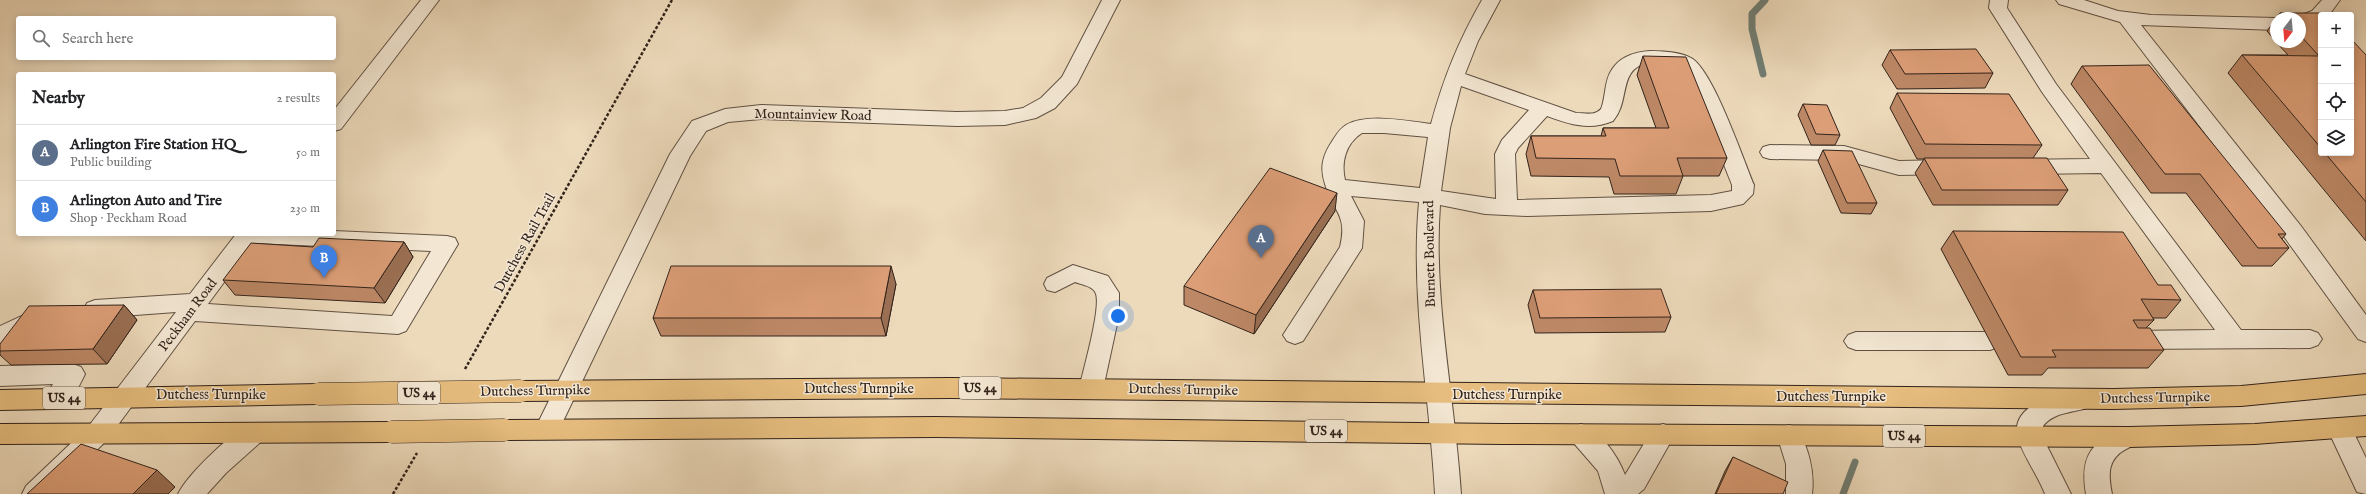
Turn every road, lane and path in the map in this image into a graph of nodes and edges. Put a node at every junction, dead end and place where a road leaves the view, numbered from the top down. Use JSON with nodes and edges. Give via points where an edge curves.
{"nodes":[{"id":1,"x":430,"y":0,"type":"edge"},
{"id":2,"x":672,"y":0,"type":"edge"},
{"id":3,"x":1111,"y":0,"type":"edge"},
{"id":4,"x":1491,"y":0,"type":"edge"},
{"id":5,"x":1999,"y":0,"type":"edge"},
{"id":6,"x":2065,"y":0,"type":"edge"},
{"id":7,"x":2331,"y":0,"type":"edge"},
{"id":8,"x":2126,"y":18,"type":"junction"},
{"id":9,"x":2306,"y":20,"type":"edge"},
{"id":10,"x":2270,"y":24,"type":"edge"},
{"id":11,"x":1454,"y":77,"type":"junction"},
{"id":12,"x":1543,"y":108,"type":"junction"},
{"id":13,"x":336,"y":121,"type":"edge"},
{"id":14,"x":1439,"y":131,"type":"junction"},
{"id":15,"x":1770,"y":152,"type":"dead end"},
{"id":16,"x":2106,"y":166,"type":"junction"},
{"id":17,"x":1970,"y":167,"type":"edge"},
{"id":18,"x":2002,"y":167,"type":"edge"},
{"id":19,"x":1337,"y":187,"type":"junction"},
{"id":20,"x":1429,"y":196,"type":"junction"},
{"id":21,"x":1507,"y":207,"type":"junction"},
{"id":22,"x":247,"y":236,"type":"edge"},
{"id":23,"x":288,"y":236,"type":"edge"},
{"id":24,"x":1055,"y":284,"type":"dead end"},
{"id":25,"x":194,"y":307,"type":"junction"},
{"id":26,"x":2366,"y":333,"type":"edge"},
{"id":27,"x":1295,"y":335,"type":"dead end"},
{"id":28,"x":0,"y":336,"type":"edge"},
{"id":29,"x":2310,"y":339,"type":"dead end"},
{"id":30,"x":2119,"y":340,"type":"edge"},
{"id":31,"x":2235,"y":340,"type":"junction"},
{"id":32,"x":1856,"y":341,"type":"dead end"},
{"id":33,"x":1990,"y":341,"type":"dead end"},
{"id":34,"x":464,"y":370,"type":"dead end"},
{"id":35,"x":0,"y":376,"type":"edge"},
{"id":36,"x":2366,"y":384,"type":"edge"},
{"id":37,"x":1092,"y":389,"type":"junction"},
{"id":38,"x":565,"y":391,"type":"junction"},
{"id":39,"x":1438,"y":394,"type":"junction"},
{"id":40,"x":128,"y":396,"type":"junction"},
{"id":41,"x":56,"y":398,"type":"junction"},
{"id":42,"x":2113,"y":399,"type":"junction"},
{"id":43,"x":0,"y":400,"type":"edge"},
{"id":44,"x":2366,"y":426,"type":"edge"},
{"id":45,"x":2339,"y":428,"type":"junction"},
{"id":46,"x":547,"y":429,"type":"junction"},
{"id":47,"x":254,"y":433,"type":"junction"},
{"id":48,"x":1442,"y":433,"type":"junction"},
{"id":49,"x":0,"y":434,"type":"edge"},
{"id":50,"x":97,"y":434,"type":"junction"},
{"id":51,"x":1581,"y":434,"type":"junction"},
{"id":52,"x":1663,"y":434,"type":"junction"},
{"id":53,"x":1789,"y":435,"type":"junction"},
{"id":54,"x":2030,"y":436,"type":"junction"},
{"id":55,"x":2129,"y":437,"type":"junction"},
{"id":56,"x":421,"y":446,"type":"dead end"},
{"id":57,"x":2366,"y":484,"type":"edge"},
{"id":58,"x":2052,"y":490,"type":"edge"},
{"id":59,"x":35,"y":494,"type":"edge"},
{"id":60,"x":191,"y":494,"type":"edge"},
{"id":61,"x":393,"y":494,"type":"edge"},
{"id":62,"x":1448,"y":494,"type":"edge"},
{"id":63,"x":1618,"y":494,"type":"edge"},
{"id":64,"x":1621,"y":494,"type":"edge"},
{"id":65,"x":1799,"y":494,"type":"edge"},
{"id":66,"x":2099,"y":494,"type":"edge"}],
"edges":[{"from":1,"to":13,"type":"street"},
{"from":2,"to":34,"type":"path","name":"Dutchess Rail Trail"},
{"from":3,"to":38,"type":"street","name":"Mountainview Road","via":[[1070,80],[1053,99],[1029,113],[1005,118],[957,119],[761,112],[725,116],[699,126],[680,154]]},
{"from":4,"to":11,"type":"street","name":"Burnett Boulevard"},
{"from":5,"to":16,"type":"street","via":[[1998,8],[2049,88]]},
{"from":6,"to":8,"type":"street"},
{"from":7,"to":9,"type":"street","via":[[2326,10]]},
{"from":8,"to":10,"type":"street"},
{"from":8,"to":26,"type":"street","via":[[2293,232]]},
{"from":11,"to":12,"type":"street"},
{"from":11,"to":14,"type":"street","name":"Burnett Boulevard"},
{"from":12,"to":21,"type":"street","via":[[1509,145],[1505,154]]},
{"from":12,"to":21,"type":"street","via":[[1574,119],[1602,120],[1610,114],[1619,73],[1623,67],[1632,61],[1648,57],[1685,62],[1700,80],[1743,185],[1742,194],[1735,199],[1711,203]]},
{"from":14,"to":19,"type":"street","via":[[1369,126],[1356,128],[1341,142],[1334,154],[1332,169]]},
{"from":14,"to":20,"type":"street","name":"Burnett Boulevard"},
{"from":15,"to":17,"type":"street","via":[[1844,153],[1899,168]]},
{"from":16,"to":18,"type":"street"},
{"from":16,"to":31,"type":"street"},
{"from":19,"to":20,"type":"street"},
{"from":19,"to":27,"type":"street","via":[[1354,217],[1355,228],[1351,248]]},
{"from":20,"to":21,"type":"street"},
{"from":20,"to":39,"type":"street","name":"Burnett Boulevard","via":[[1428,278]]},
{"from":22,"to":25,"type":"street","name":"Peckham Road"},
{"from":23,"to":25,"type":"street","via":[[447,244],[398,325]]},
{"from":24,"to":37,"type":"street","via":[[1073,273],[1100,282],[1108,293],[1107,315]]},
{"from":25,"to":28,"type":"street","via":[[66,312],[39,317]]},
{"from":25,"to":40,"type":"street","name":"Peckham Road"},
{"from":29,"to":31,"type":"street"},
{"from":30,"to":31,"type":"street"},
{"from":32,"to":33,"type":"street"},
{"from":35,"to":41,"type":"street","via":[[73,374]]},
{"from":36,"to":42,"type":"highway","name":"Dutchess Turnpike","number":"US 44","via":[[2241,396]]},
{"from":37,"to":38,"type":"highway","name":"Dutchess Turnpike","number":"US 44"},
{"from":37,"to":39,"type":"highway","name":"Dutchess Turnpike","number":"US 44"},
{"from":38,"to":40,"type":"highway","name":"Dutchess Turnpike","number":"US 44","bridge":true},
{"from":38,"to":46,"type":"street","name":"Mountainview Road"},
{"from":39,"to":42,"type":"highway","name":"Dutchess Turnpike","number":"US 44"},
{"from":39,"to":48,"type":"street","name":"Burnett Boulevard"},
{"from":40,"to":41,"type":"highway","name":"Dutchess Turnpike","number":"US 44"},
{"from":40,"to":50,"type":"street","name":"Peckham Road"},
{"from":41,"to":43,"type":"highway","name":"Dutchess Turnpike","number":"US 44"},
{"from":42,"to":54,"type":"street","via":[[2055,405],[2036,417],[2030,426]]},
{"from":44,"to":45,"type":"highway","number":"US 44"},
{"from":45,"to":55,"type":"highway","number":"US 44","via":[[2214,436]]},
{"from":45,"to":57,"type":"street"},
{"from":46,"to":47,"type":"highway","number":"US 44","bridge":true},
{"from":46,"to":48,"type":"highway","number":"US 44","via":[[935,427]]},
{"from":47,"to":50,"type":"highway","number":"US 44"},
{"from":47,"to":60,"type":"street","via":[[217,466]]},
{"from":48,"to":51,"type":"highway","number":"US 44"},
{"from":48,"to":62,"type":"street","name":"Burnett Boulevard"},
{"from":49,"to":50,"type":"highway","number":"US 44"},
{"from":50,"to":59,"type":"street","name":"Peckham Road"},
{"from":51,"to":52,"type":"highway","number":"US 44"},
{"from":51,"to":63,"type":"street","via":[[1609,466]]},
{"from":52,"to":53,"type":"highway","number":"US 44"},
{"from":52,"to":64,"type":"street","via":[[1635,481]]},
{"from":53,"to":54,"type":"highway","number":"US 44"},
{"from":53,"to":65,"type":"street","via":[[1799,462]]},
{"from":54,"to":55,"type":"highway","number":"US 44"},
{"from":54,"to":58,"type":"street"},
{"from":55,"to":66,"type":"street","via":[[2106,448],[2100,457],[2097,470]]},
{"from":56,"to":61,"type":"path"}]}
